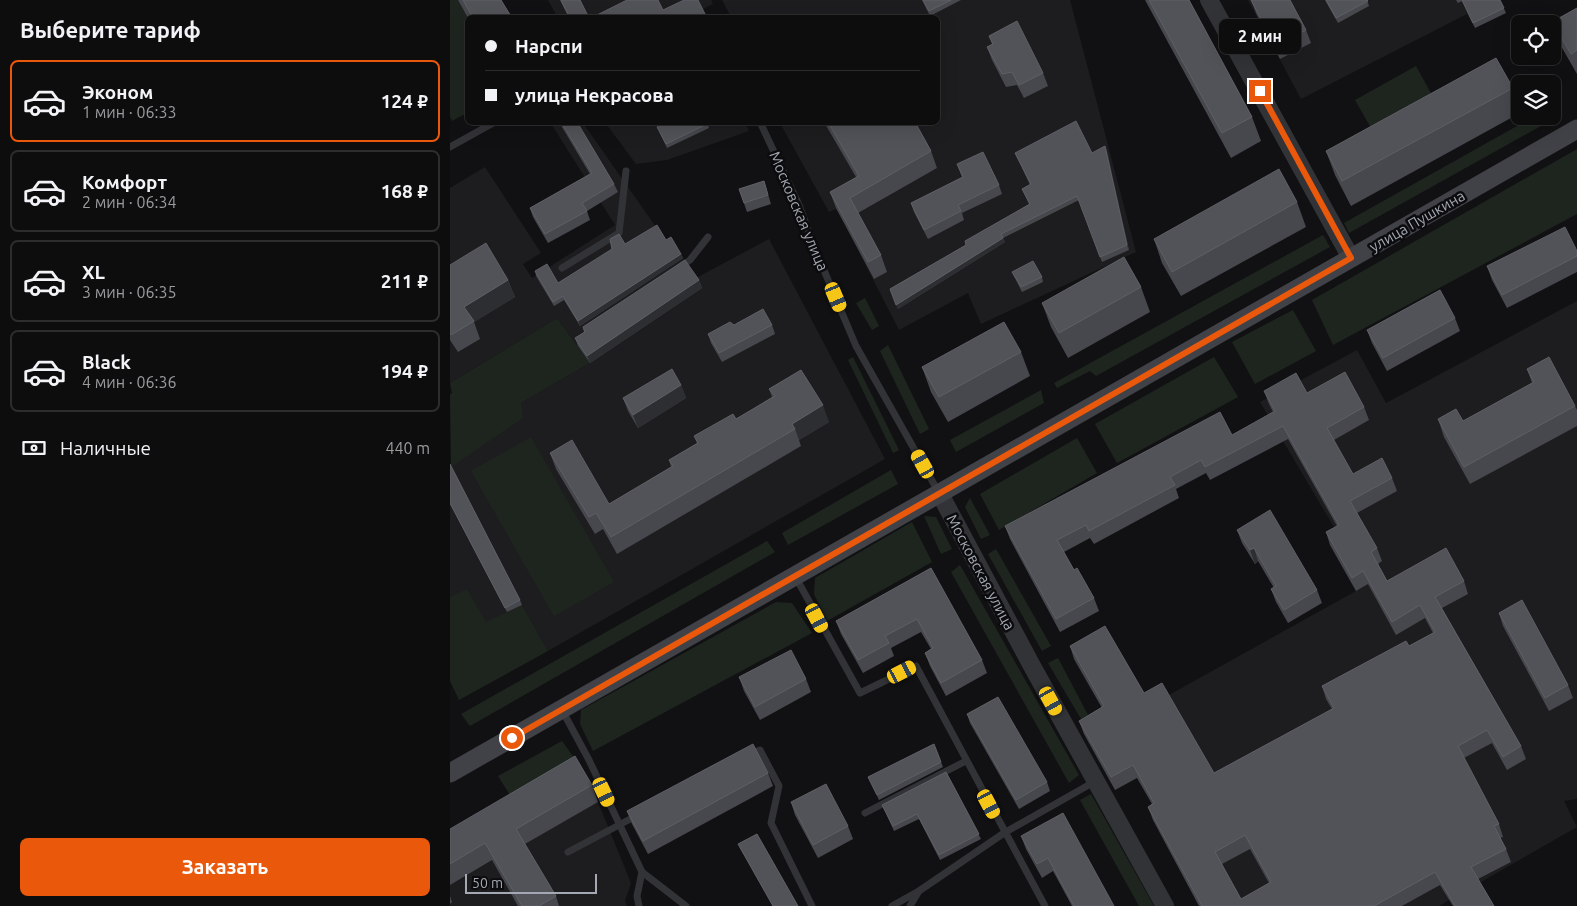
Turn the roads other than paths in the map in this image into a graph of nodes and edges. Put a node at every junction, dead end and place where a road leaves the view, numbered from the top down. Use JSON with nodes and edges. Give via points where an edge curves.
{"nodes":[{"id":1,"x":1209,"y":0,"type":"edge"},
{"id":2,"x":490,"y":125,"type":"edge"},
{"id":3,"x":761,"y":125,"type":"edge"},
{"id":4,"x":1577,"y":129,"type":"edge"},
{"id":5,"x":450,"y":147,"type":"edge"},
{"id":6,"x":626,"y":171,"type":"dead end"},
{"id":7,"x":708,"y":237,"type":"dead end"},
{"id":8,"x":1351,"y":258,"type":"junction"},
{"id":9,"x":562,"y":268,"type":"dead end"},
{"id":10,"x":674,"y":271,"type":"edge"},
{"id":11,"x":940,"y":494,"type":"junction"},
{"id":12,"x":794,"y":576,"type":"junction"},
{"id":13,"x":562,"y":709,"type":"junction"},
{"id":14,"x":742,"y":759,"type":"edge"},
{"id":15,"x":966,"y":761,"type":"junction"},
{"id":16,"x":450,"y":773,"type":"edge"},
{"id":17,"x":1095,"y":782,"type":"junction"},
{"id":18,"x":646,"y":811,"type":"edge"},
{"id":19,"x":865,"y":813,"type":"dead end"},
{"id":20,"x":619,"y":825,"type":"junction"},
{"id":21,"x":1004,"y":833,"type":"junction"},
{"id":22,"x":568,"y":852,"type":"dead end"},
{"id":23,"x":642,"y":872,"type":"junction"},
{"id":24,"x":919,"y":891,"type":"junction"},
{"id":25,"x":638,"y":906,"type":"edge"},
{"id":26,"x":686,"y":906,"type":"edge"},
{"id":27,"x":812,"y":906,"type":"edge"},
{"id":28,"x":892,"y":906,"type":"edge"},
{"id":29,"x":910,"y":906,"type":"edge"},
{"id":30,"x":1045,"y":906,"type":"edge"},
{"id":31,"x":1165,"y":906,"type":"edge"}],
"edges":[{"from":1,"to":8,"type":"street"},
{"from":2,"to":5,"type":"lane"},
{"from":3,"to":11,"type":"lane","name":"Московская улица","via":[[799,204],[856,346]]},
{"from":4,"to":8,"type":"main road","name":"улица Пушкина"},
{"from":6,"to":9,"type":"lane","via":[[619,233]]},
{"from":7,"to":10,"type":"lane","via":[[690,260]]},
{"from":8,"to":11,"type":"main road","name":"улица Пушкина"},
{"from":11,"to":12,"type":"main road","name":"улица Пушкина"},
{"from":11,"to":17,"type":"street","name":"Московская улица"},
{"from":12,"to":13,"type":"main road","name":"улица Пушкина"},
{"from":12,"to":15,"type":"lane","via":[[860,694],[916,666]]},
{"from":13,"to":16,"type":"main road","name":"улица Пушкина"},
{"from":13,"to":20,"type":"lane"},
{"from":14,"to":27,"type":"lane","via":[[760,750],[778,786],[770,823]]},
{"from":15,"to":19,"type":"lane"},
{"from":15,"to":21,"type":"lane"},
{"from":17,"to":21,"type":"lane"},
{"from":17,"to":31,"type":"street","name":"Московская улица"},
{"from":18,"to":20,"type":"lane"},
{"from":20,"to":22,"type":"lane"},
{"from":20,"to":23,"type":"lane"},
{"from":21,"to":24,"type":"lane"},
{"from":21,"to":30,"type":"lane"},
{"from":23,"to":25,"type":"lane"},
{"from":23,"to":26,"type":"lane"},
{"from":24,"to":28,"type":"lane"},
{"from":24,"to":29,"type":"lane"}]}
